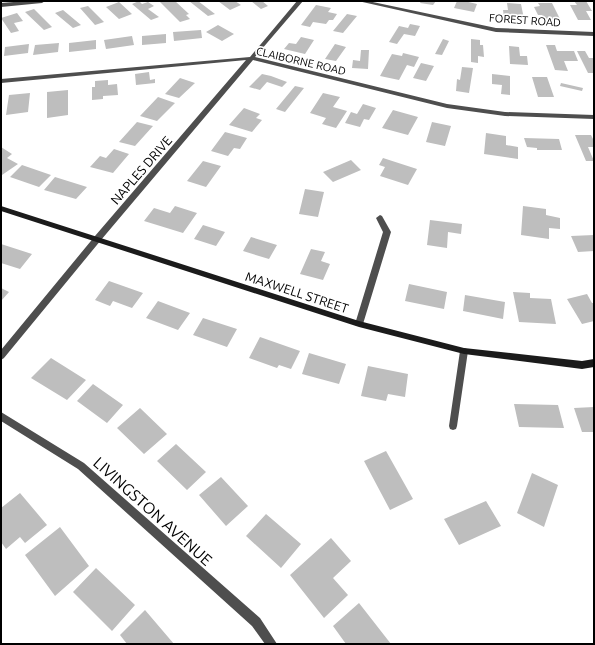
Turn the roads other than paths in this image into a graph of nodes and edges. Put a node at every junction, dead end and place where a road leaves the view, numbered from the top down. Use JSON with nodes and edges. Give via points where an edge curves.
{"nodes":[{"id":1,"x":42,"y":1,"type":"edge"},
{"id":2,"x":300,"y":1,"type":"edge"},
{"id":3,"x":361,"y":1,"type":"edge"},
{"id":4,"x":1,"y":5,"type":"edge"},
{"id":5,"x":594,"y":34,"type":"edge"},
{"id":6,"x":252,"y":58,"type":"junction"},
{"id":7,"x":1,"y":81,"type":"edge"},
{"id":8,"x":594,"y":117,"type":"edge"},
{"id":9,"x":1,"y":208,"type":"edge"},
{"id":10,"x":380,"y":218,"type":"dead end"},
{"id":11,"x":98,"y":238,"type":"junction"},
{"id":12,"x":359,"y":324,"type":"junction"},
{"id":13,"x":464,"y":351,"type":"junction"},
{"id":14,"x":1,"y":356,"type":"edge"},
{"id":15,"x":594,"y":363,"type":"edge"},
{"id":16,"x":1,"y":416,"type":"edge"},
{"id":17,"x":453,"y":426,"type":"dead end"},
{"id":18,"x":272,"y":644,"type":"edge"}],
"edges":[{"from":1,"to":4,"type":"street"},
{"from":2,"to":6,"type":"street","name":"NAPLES DRIVE"},
{"from":3,"to":5,"type":"street","name":"FOREST ROAD","via":[[496,30]]},
{"from":6,"to":7,"type":"street","name":"CLAIBORNE ROAD"},
{"from":6,"to":8,"type":"street","name":"CLAIBORNE ROAD","via":[[447,106],[505,114]]},
{"from":6,"to":11,"type":"street","name":"NAPLES DRIVE"},
{"from":9,"to":11,"type":"street","name":"MAXWELL STREET"},
{"from":10,"to":12,"type":"street","via":[[387,232]]},
{"from":11,"to":12,"type":"street","name":"MAXWELL STREET"},
{"from":11,"to":14,"type":"street","name":"NAPLES DRIVE"},
{"from":12,"to":13,"type":"street","name":"MAXWELL STREET"},
{"from":13,"to":15,"type":"street","name":"MAXWELL STREET","via":[[582,365]]},
{"from":13,"to":17,"type":"street"},
{"from":16,"to":18,"type":"street","name":"LIVINGSTON AVENUE","via":[[81,466],[256,622]]}]}
